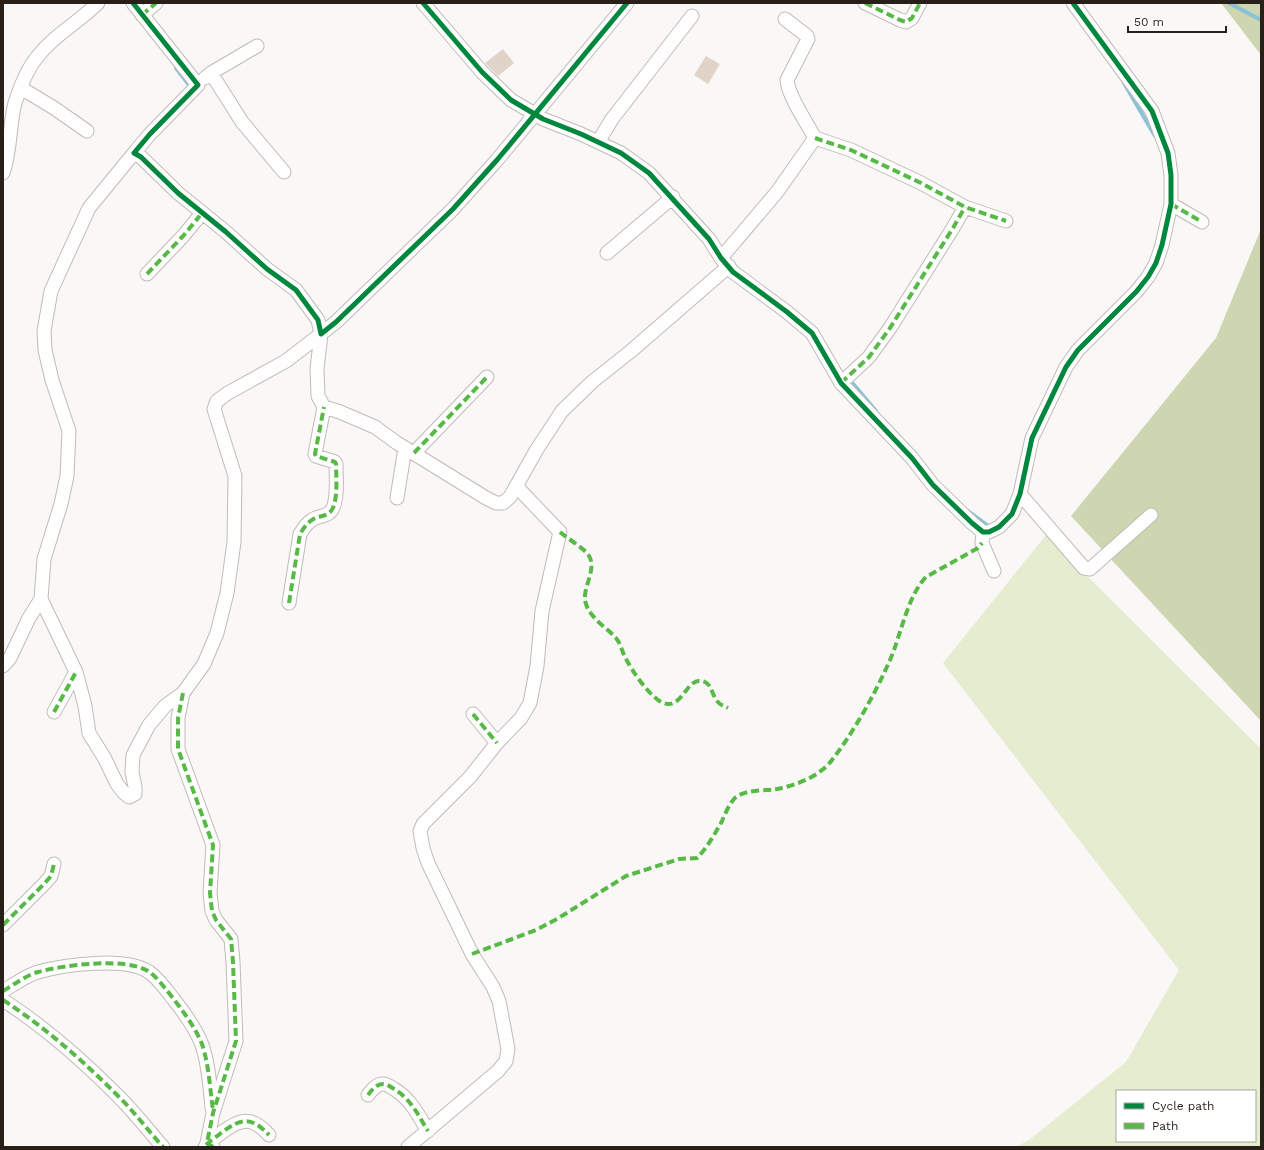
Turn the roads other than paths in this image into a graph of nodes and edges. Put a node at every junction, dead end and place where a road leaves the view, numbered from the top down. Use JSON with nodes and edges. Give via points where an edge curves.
{"nodes":[{"id":1,"x":98,"y":3,"type":"edge"},
{"id":2,"x":133,"y":3,"type":"edge"},
{"id":3,"x":156,"y":3,"type":"edge"},
{"id":4,"x":423,"y":3,"type":"edge"},
{"id":5,"x":627,"y":3,"type":"edge"},
{"id":6,"x":865,"y":3,"type":"edge"},
{"id":7,"x":920,"y":3,"type":"edge"},
{"id":8,"x":1073,"y":3,"type":"edge"},
{"id":9,"x":142,"y":15,"type":"junction"},
{"id":10,"x":692,"y":16,"type":"dead end"},
{"id":11,"x":785,"y":19,"type":"dead end"},
{"id":12,"x":257,"y":46,"type":"dead end"},
{"id":13,"x":211,"y":73,"type":"junction"},
{"id":14,"x":198,"y":85,"type":"junction"},
{"id":15,"x":21,"y":88,"type":"junction"},
{"id":16,"x":534,"y":114,"type":"junction"},
{"id":17,"x":88,"y":131,"type":"dead end"},
{"id":18,"x":815,"y":138,"type":"junction"},
{"id":19,"x":598,"y":142,"type":"junction"},
{"id":20,"x":134,"y":153,"type":"junction"},
{"id":21,"x":284,"y":172,"type":"dead end"},
{"id":22,"x":3,"y":173,"type":"edge"},
{"id":23,"x":672,"y":197,"type":"junction"},
{"id":24,"x":1171,"y":204,"type":"junction"},
{"id":25,"x":965,"y":207,"type":"junction"},
{"id":26,"x":202,"y":213,"type":"junction"},
{"id":27,"x":1006,"y":220,"type":"dead end"},
{"id":28,"x":1202,"y":222,"type":"dead end"},
{"id":29,"x":607,"y":253,"type":"dead end"},
{"id":30,"x":725,"y":262,"type":"junction"},
{"id":31,"x":147,"y":274,"type":"dead end"},
{"id":32,"x":321,"y":334,"type":"junction"},
{"id":33,"x":487,"y":377,"type":"dead end"},
{"id":34,"x":841,"y":382,"type":"junction"},
{"id":35,"x":324,"y":407,"type":"junction"},
{"id":36,"x":410,"y":451,"type":"junction"},
{"id":37,"x":516,"y":486,"type":"junction"},
{"id":38,"x":1020,"y":494,"type":"junction"},
{"id":39,"x":397,"y":498,"type":"dead end"},
{"id":40,"x":1151,"y":515,"type":"dead end"},
{"id":41,"x":983,"y":532,"type":"junction"},
{"id":42,"x":994,"y":571,"type":"dead end"},
{"id":43,"x":41,"y":599,"type":"junction"},
{"id":44,"x":288,"y":603,"type":"dead end"},
{"id":45,"x":3,"y":666,"type":"edge"},
{"id":46,"x":76,"y":672,"type":"junction"},
{"id":47,"x":184,"y":693,"type":"junction"},
{"id":48,"x":54,"y":712,"type":"dead end"},
{"id":49,"x":473,"y":714,"type":"dead end"},
{"id":50,"x":497,"y":743,"type":"junction"},
{"id":51,"x":54,"y":864,"type":"dead end"},
{"id":52,"x":3,"y":925,"type":"edge"},
{"id":53,"x":3,"y":991,"type":"edge"},
{"id":54,"x":3,"y":1000,"type":"edge"},
{"id":55,"x":368,"y":1095,"type":"dead end"},
{"id":56,"x":213,"y":1113,"type":"junction"},
{"id":57,"x":428,"y":1131,"type":"junction"},
{"id":58,"x":269,"y":1135,"type":"dead end"},
{"id":59,"x":208,"y":1146,"type":"edge"},
{"id":60,"x":163,"y":1147,"type":"edge"},
{"id":61,"x":408,"y":1147,"type":"edge"}],
"edges":[{"from":1,"to":15,"type":"street","via":[[38,55]]},
{"from":2,"to":9,"type":"street"},
{"from":3,"to":9,"type":"street"},
{"from":4,"to":16,"type":"street","via":[[482,72],[511,100]]},
{"from":5,"to":16,"type":"street"},
{"from":6,"to":7,"type":"street","via":[[906,22],[912,18]]},
{"from":8,"to":24,"type":"street","via":[[1152,111],[1168,153]]},
{"from":9,"to":14,"type":"street"},
{"from":10,"to":19,"type":"street","via":[[612,119]]},
{"from":11,"to":18,"type":"street","via":[[808,39],[787,80]]},
{"from":12,"to":13,"type":"street"},
{"from":13,"to":14,"type":"street"},
{"from":13,"to":21,"type":"street","via":[[242,122]]},
{"from":14,"to":20,"type":"street"},
{"from":15,"to":17,"type":"street"},
{"from":15,"to":22,"type":"street","via":[[15,104],[7,163]]},
{"from":16,"to":19,"type":"street"},
{"from":16,"to":32,"type":"street","via":[[453,209]]},
{"from":18,"to":25,"type":"street","via":[[851,150]]},
{"from":18,"to":30,"type":"street"},
{"from":19,"to":23,"type":"street","via":[[650,172]]},
{"from":20,"to":26,"type":"street"},
{"from":20,"to":43,"type":"street","via":[[89,208],[51,290],[44,331],[45,350],[69,431],[67,476],[44,559]]},
{"from":23,"to":29,"type":"street"},
{"from":23,"to":30,"type":"street","via":[[709,239]]},
{"from":24,"to":28,"type":"street"},
{"from":24,"to":38,"type":"street","via":[[1162,246],[1148,277],[1078,350],[1066,367],[1032,438]]},
{"from":25,"to":27,"type":"street"},
{"from":25,"to":34,"type":"street","via":[[890,328],[869,357]]},
{"from":26,"to":31,"type":"street"},
{"from":26,"to":32,"type":"street","via":[[267,269],[296,290],[318,320]]},
{"from":30,"to":34,"type":"street","via":[[733,272],[812,333]]},
{"from":30,"to":37,"type":"street","via":[[631,351],[592,382],[562,411]]},
{"from":32,"to":35,"type":"street","via":[[317,368],[318,396]]},
{"from":32,"to":47,"type":"street","via":[[286,361],[228,393],[218,401],[214,409],[235,476],[234,548],[217,633],[204,664]]},
{"from":33,"to":36,"type":"street"},
{"from":34,"to":41,"type":"street","via":[[912,458],[933,485]]},
{"from":35,"to":36,"type":"street","via":[[375,427]]},
{"from":35,"to":44,"type":"street","via":[[315,454],[336,464],[334,508],[325,515],[312,519],[300,534]]},
{"from":36,"to":37,"type":"street","via":[[496,503],[503,503]]},
{"from":36,"to":39,"type":"street"},
{"from":37,"to":50,"type":"street","via":[[560,532],[542,611],[537,666],[530,703],[521,718]]},
{"from":38,"to":40,"type":"street","via":[[1084,568],[1090,569]]},
{"from":38,"to":41,"type":"street","via":[[1012,514],[1006,521],[994,530]]},
{"from":41,"to":42,"type":"street","via":[[982,543]]},
{"from":43,"to":45,"type":"street","via":[[10,658]]},
{"from":43,"to":46,"type":"street"},
{"from":46,"to":47,"type":"street","via":[[89,733],[118,784],[129,797],[135,794],[133,755],[149,724],[166,706]]},
{"from":46,"to":48,"type":"street"},
{"from":47,"to":56,"type":"street","via":[[178,718],[178,749],[214,845],[210,893],[212,911],[230,937],[232,946],[236,1041]]},
{"from":49,"to":50,"type":"street"},
{"from":50,"to":57,"type":"street","via":[[466,781],[426,819],[420,831],[423,848],[435,877],[472,954],[497,995],[508,1056],[504,1066]]},
{"from":51,"to":52,"type":"street","via":[[51,876]]},
{"from":53,"to":56,"type":"street","via":[[36,972],[84,964],[123,964],[148,972],[187,1015],[202,1045]]},
{"from":54,"to":60,"type":"street","via":[[53,1036],[115,1092]]},
{"from":55,"to":57,"type":"street","via":[[383,1084],[397,1090],[412,1104]]},
{"from":56,"to":59,"type":"street"},
{"from":57,"to":61,"type":"street"},
{"from":58,"to":59,"type":"street","via":[[260,1125],[241,1122],[233,1124]]}]}
